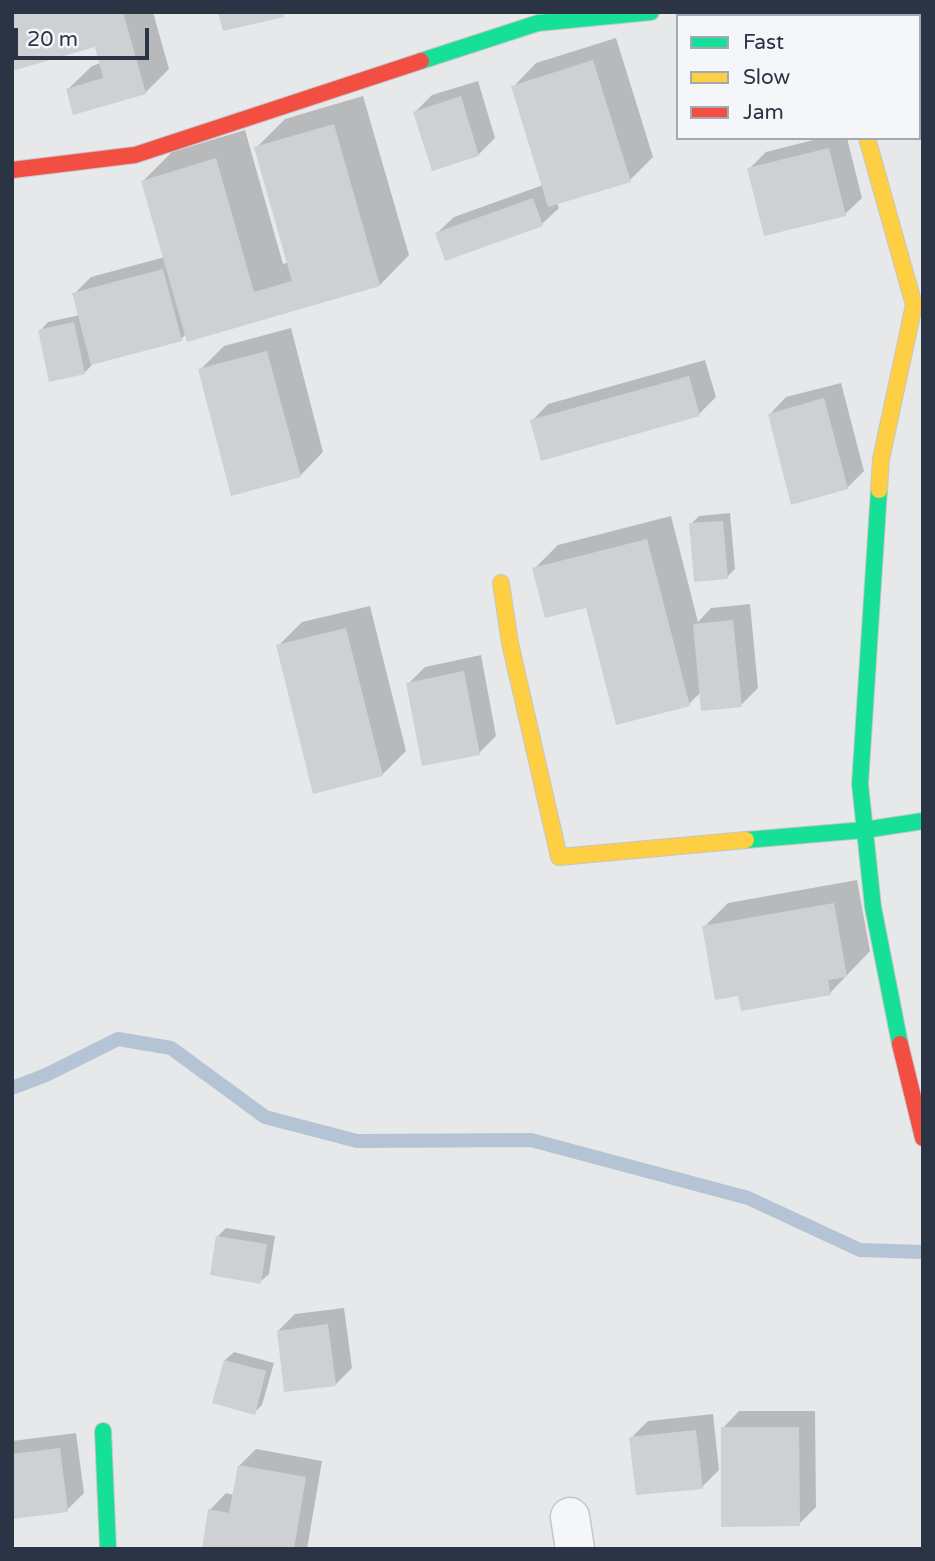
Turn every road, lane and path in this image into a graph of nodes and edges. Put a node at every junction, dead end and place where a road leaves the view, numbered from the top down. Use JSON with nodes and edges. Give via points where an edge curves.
{"nodes":[{"id":1,"x":651,"y":12,"type":"edge"},
{"id":2,"x":818,"y":12,"type":"edge"},
{"id":3,"x":840,"y":14,"type":"edge"},
{"id":4,"x":868,"y":140,"type":"edge"},
{"id":5,"x":12,"y":170,"type":"edge"},
{"id":6,"x":501,"y":583,"type":"dead end"},
{"id":7,"x":923,"y":821,"type":"edge"},
{"id":8,"x":864,"y":830,"type":"junction"},
{"id":9,"x":923,"y":1138,"type":"edge"},
{"id":10,"x":103,"y":1431,"type":"dead end"},
{"id":11,"x":108,"y":1549,"type":"edge"}],
"edges":[{"from":1,"to":5,"type":"street","via":[[538,23],[135,155]]},
{"from":2,"to":3,"type":"street"},
{"from":4,"to":8,"type":"street","via":[[914,304],[881,459],[860,784]]},
{"from":6,"to":8,"type":"street","via":[[510,643],[559,857]]},
{"from":7,"to":8,"type":"street"},
{"from":8,"to":9,"type":"street","via":[[873,907]]},
{"from":10,"to":11,"type":"street"}]}
